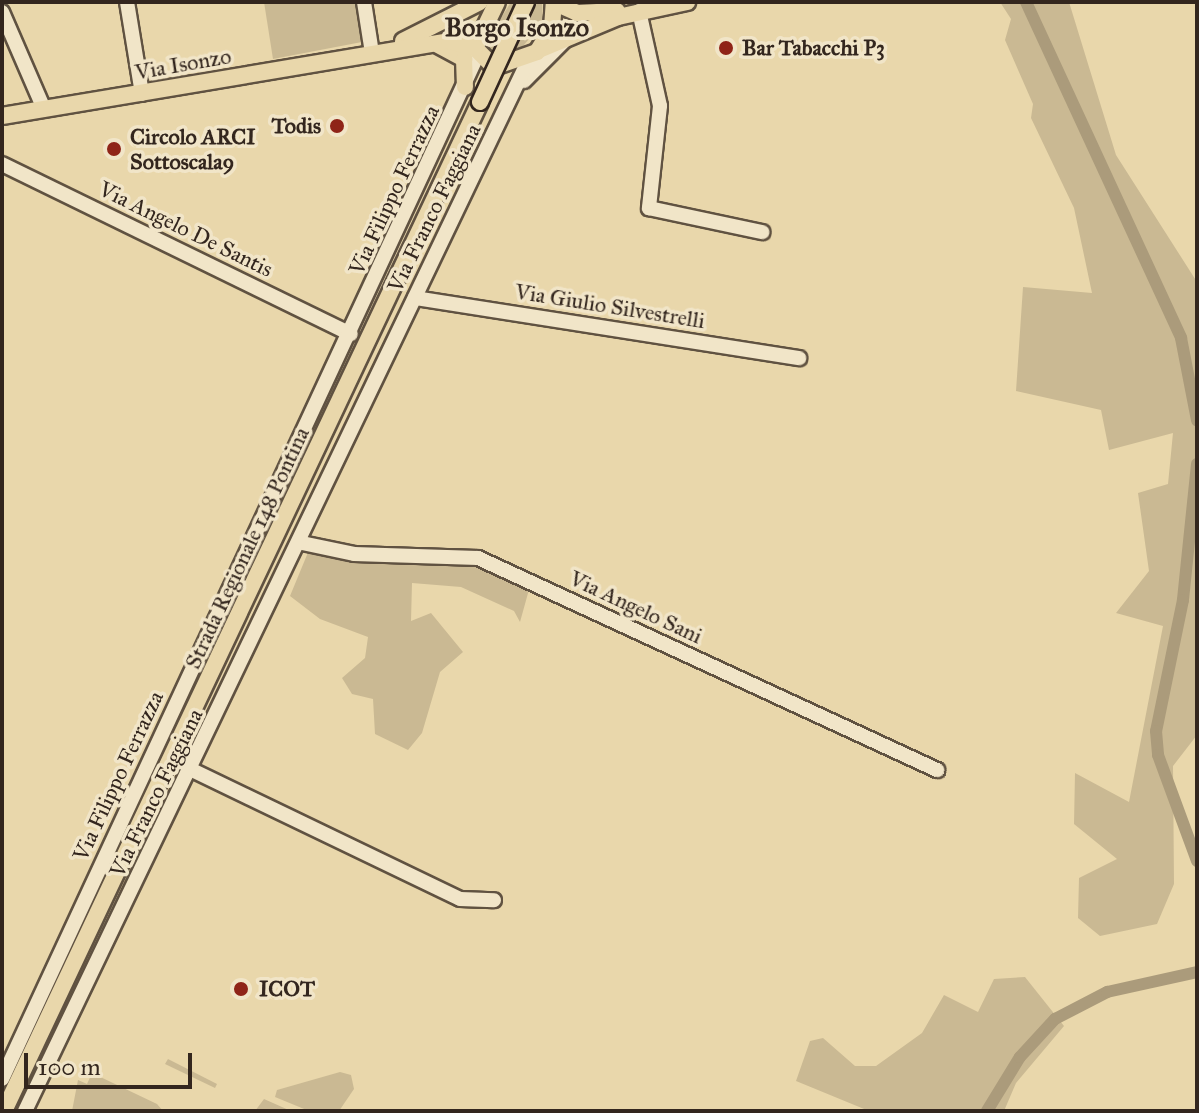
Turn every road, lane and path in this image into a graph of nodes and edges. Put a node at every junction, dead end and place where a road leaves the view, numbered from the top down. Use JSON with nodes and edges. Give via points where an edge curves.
{"nodes":[{"id":1,"x":127,"y":2,"type":"edge"},
{"id":2,"x":364,"y":2,"type":"edge"},
{"id":3,"x":497,"y":2,"type":"edge"},
{"id":4,"x":526,"y":2,"type":"edge"},
{"id":5,"x":555,"y":2,"type":"edge"},
{"id":6,"x":595,"y":2,"type":"edge"},
{"id":7,"x":687,"y":2,"type":"edge"},
{"id":8,"x":482,"y":10,"type":"edge"},
{"id":9,"x":612,"y":11,"type":"junction"},
{"id":10,"x":639,"y":11,"type":"junction"},
{"id":11,"x":2,"y":12,"type":"edge"},
{"id":12,"x":567,"y":37,"type":"junction"},
{"id":13,"x":431,"y":38,"type":"junction"},
{"id":14,"x":476,"y":52,"type":"junction"},
{"id":15,"x":372,"y":53,"type":"junction"},
{"id":16,"x":533,"y":55,"type":"junction"},
{"id":17,"x":465,"y":87,"type":"junction"},
{"id":18,"x":142,"y":94,"type":"junction"},
{"id":19,"x":509,"y":101,"type":"junction"},
{"id":20,"x":44,"y":109,"type":"junction"},
{"id":21,"x":2,"y":116,"type":"edge"},
{"id":22,"x":2,"y":164,"type":"edge"},
{"id":23,"x":762,"y":232,"type":"dead end"},
{"id":24,"x":415,"y":298,"type":"junction"},
{"id":25,"x":351,"y":334,"type":"junction"},
{"id":26,"x":799,"y":358,"type":"dead end"},
{"id":27,"x":302,"y":543,"type":"junction"},
{"id":28,"x":192,"y":770,"type":"junction"},
{"id":29,"x":937,"y":770,"type":"dead end"},
{"id":30,"x":494,"y":900,"type":"dead end"},
{"id":31,"x":2,"y":1079,"type":"edge"},
{"id":32,"x":4,"y":1111,"type":"edge"},
{"id":33,"x":25,"y":1111,"type":"edge"}],
"edges":[{"from":1,"to":18,"type":"street"},
{"from":2,"to":15,"type":"street"},
{"from":3,"to":8,"type":"main road"},
{"from":4,"to":32,"type":"main road","name":"Strada Regionale 148 Pontina","bridge":true},
{"from":5,"to":9,"type":"main road","via":[[577,13]]},
{"from":5,"to":16,"type":"main road","via":[[552,28]]},
{"from":6,"to":9,"type":"main road"},
{"from":7,"to":10,"type":"main road"},
{"from":8,"to":13,"type":"main road"},
{"from":8,"to":14,"type":"main road"},
{"from":9,"to":10,"type":"main road"},
{"from":10,"to":12,"type":"main road"},
{"from":10,"to":23,"type":"street","via":[[660,106],[649,208]]},
{"from":11,"to":20,"type":"street"},
{"from":12,"to":16,"type":"main road"},
{"from":12,"to":19,"type":"street"},
{"from":13,"to":14,"type":"main road","via":[[461,41]]},
{"from":13,"to":15,"type":"main road","name":"Via Isonzo"},
{"from":13,"to":17,"type":"main road","via":[[460,54]]},
{"from":14,"to":16,"type":"main road","via":[[494,67]]},
{"from":14,"to":17,"type":"street","name":"Via Filippo Ferrazza"},
{"from":15,"to":18,"type":"main road","name":"Via Isonzo"},
{"from":16,"to":19,"type":"street","name":"Via Franco Faggiana"},
{"from":17,"to":25,"type":"street","name":"Via Filippo Ferrazza"},
{"from":18,"to":20,"type":"main road","name":"Via Isonzo"},
{"from":19,"to":24,"type":"street","name":"Via Franco Faggiana"},
{"from":20,"to":21,"type":"main road","name":"Via Isonzo"},
{"from":22,"to":25,"type":"street","name":"Via Angelo De Santis"},
{"from":24,"to":26,"type":"street","name":"Via Giulio Silvestrelli"},
{"from":24,"to":27,"type":"street","name":"Via Franco Faggiana"},
{"from":25,"to":31,"type":"street","name":"Via Filippo Ferrazza"},
{"from":27,"to":28,"type":"street","name":"Via Franco Faggiana"},
{"from":27,"to":29,"type":"street","name":"Via Angelo Sani","via":[[354,554],[478,558]]},
{"from":28,"to":30,"type":"street","via":[[460,899]]},
{"from":28,"to":33,"type":"street","name":"Via Franco Faggiana"}]}
